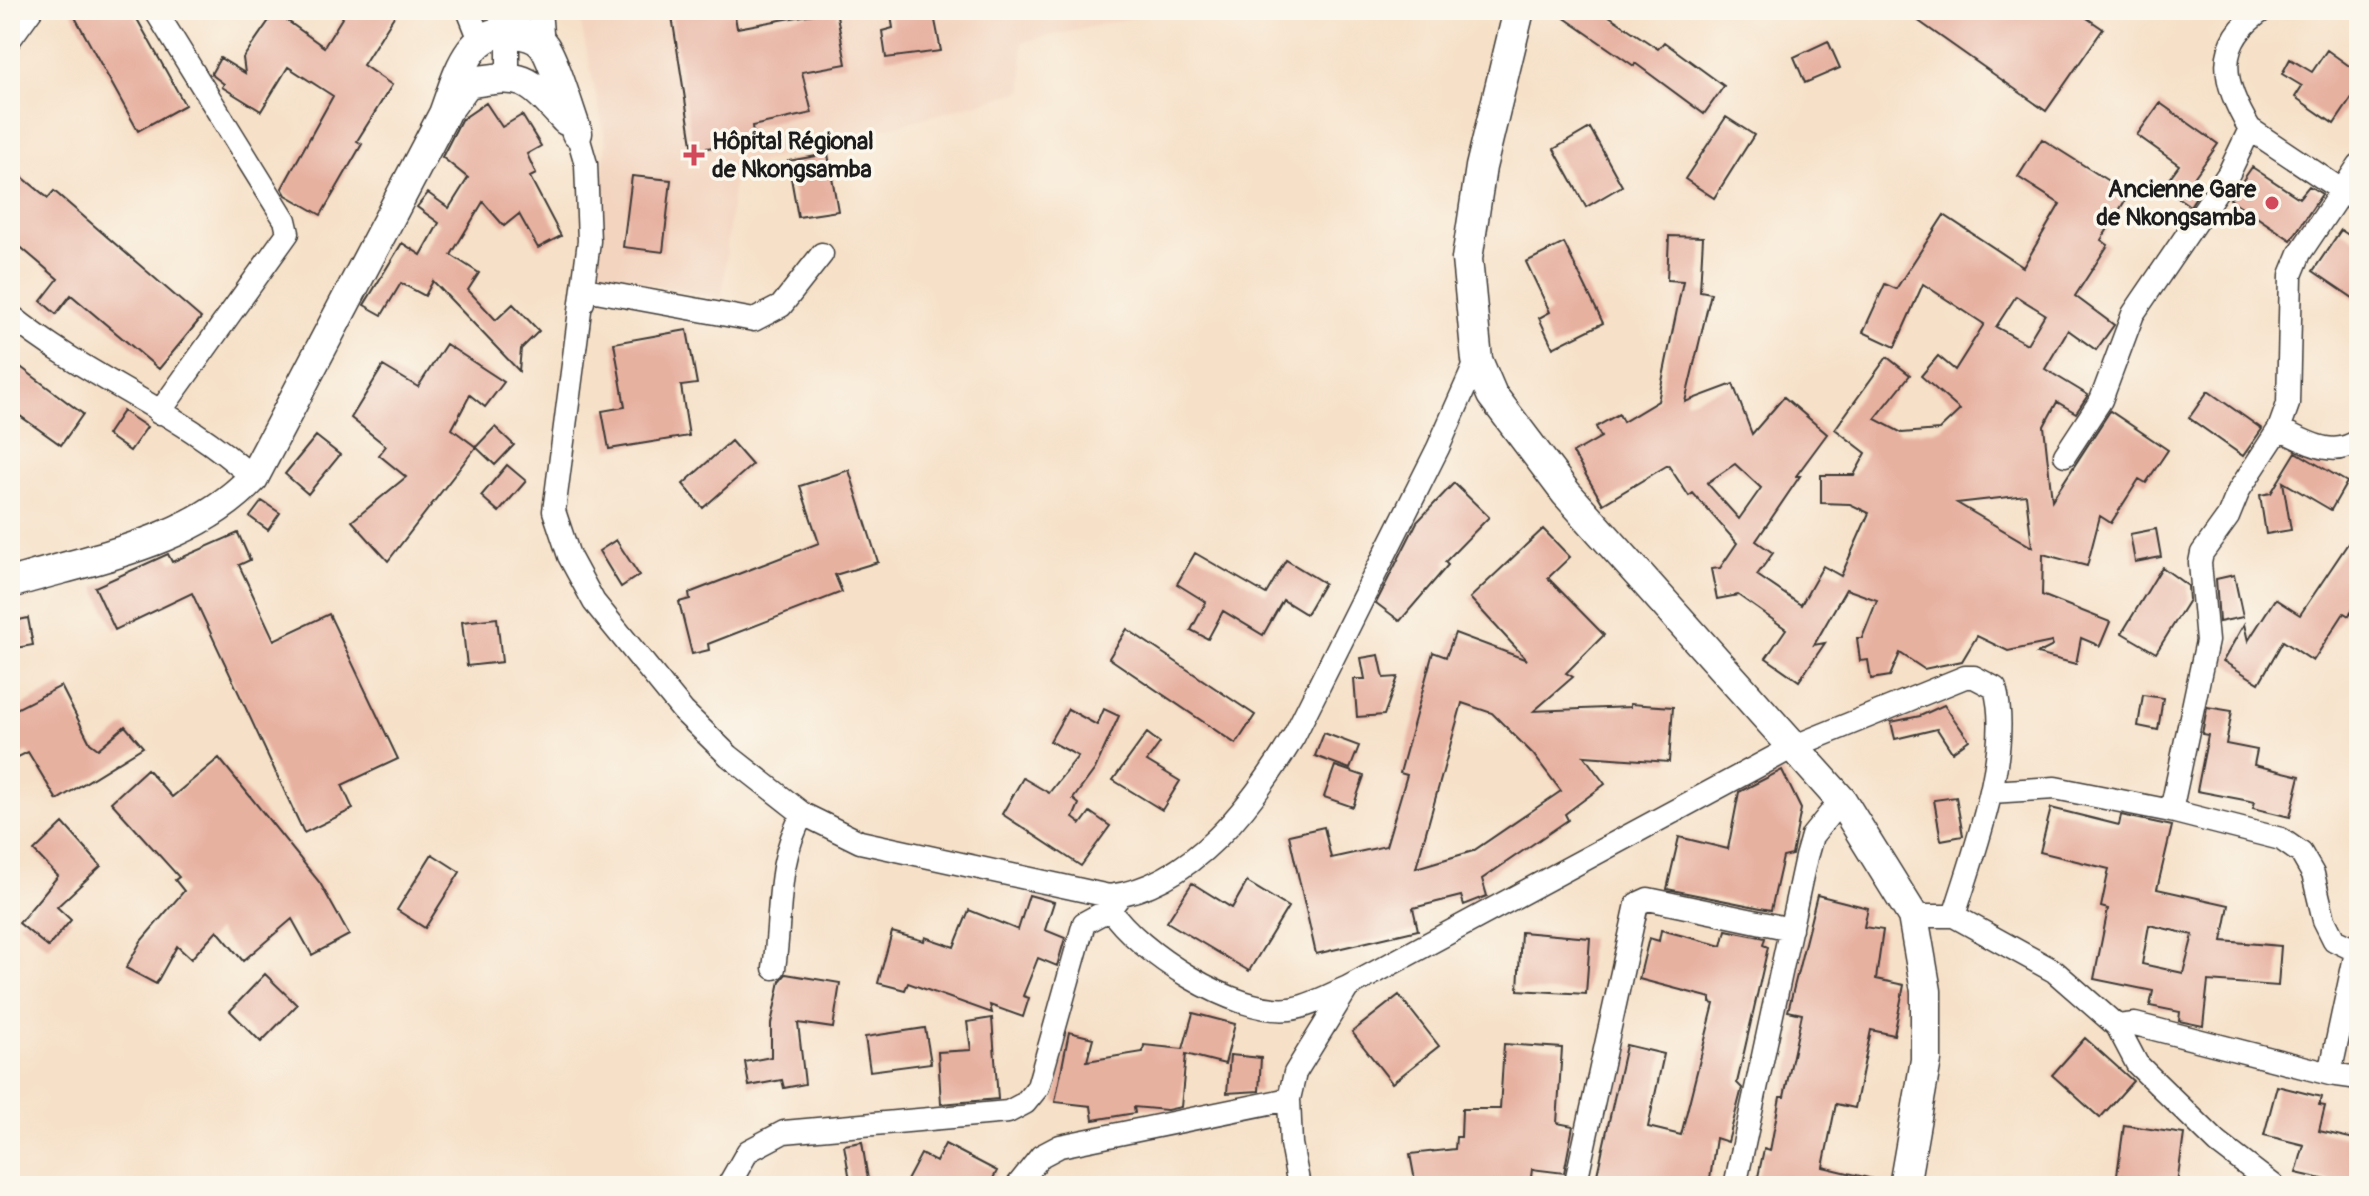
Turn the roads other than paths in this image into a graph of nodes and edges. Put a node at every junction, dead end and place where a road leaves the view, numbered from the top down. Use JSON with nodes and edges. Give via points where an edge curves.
{"nodes":[{"id":1,"x":31,"y":10,"type":"edge"},
{"id":2,"x":155,"y":10,"type":"edge"},
{"id":3,"x":468,"y":10,"type":"edge"},
{"id":4,"x":540,"y":10,"type":"edge"},
{"id":5,"x":1519,"y":10,"type":"edge"},
{"id":6,"x":2263,"y":10,"type":"edge"},
{"id":7,"x":502,"y":21,"type":"edge"},
{"id":8,"x":10,"y":39,"type":"edge"},
{"id":9,"x":543,"y":45,"type":"junction"},
{"id":10,"x":508,"y":75,"type":"junction"},
{"id":11,"x":444,"y":114,"type":"junction"},
{"id":12,"x":2250,"y":129,"type":"junction"},
{"id":13,"x":577,"y":133,"type":"junction"},
{"id":14,"x":2359,"y":165,"type":"edge"},
{"id":15,"x":2352,"y":196,"type":"edge"},
{"id":16,"x":822,"y":254,"type":"dead end"},
{"id":17,"x":583,"y":302,"type":"junction"},
{"id":18,"x":10,"y":315,"type":"edge"},
{"id":19,"x":1477,"y":360,"type":"junction"},
{"id":20,"x":159,"y":413,"type":"junction"},
{"id":21,"x":2279,"y":429,"type":"junction"},
{"id":22,"x":2359,"y":440,"type":"edge"},
{"id":23,"x":2065,"y":455,"type":"dead end"},
{"id":24,"x":253,"y":478,"type":"junction"},
{"id":25,"x":10,"y":583,"type":"edge"},
{"id":26,"x":1795,"y":746,"type":"junction"},
{"id":27,"x":1991,"y":792,"type":"junction"},
{"id":28,"x":1841,"y":800,"type":"junction"},
{"id":29,"x":2171,"y":811,"type":"junction"},
{"id":30,"x":803,"y":814,"type":"junction"},
{"id":31,"x":1116,"y":902,"type":"junction"},
{"id":32,"x":1913,"y":916,"type":"junction"},
{"id":33,"x":1954,"y":916,"type":"junction"},
{"id":34,"x":1791,"y":929,"type":"junction"},
{"id":35,"x":2358,"y":952,"type":"edge"},
{"id":36,"x":774,"y":968,"type":"dead end"},
{"id":37,"x":1348,"y":987,"type":"junction"},
{"id":38,"x":2117,"y":1026,"type":"junction"},
{"id":39,"x":2330,"y":1074,"type":"junction"},
{"id":40,"x":2359,"y":1078,"type":"edge"},
{"id":41,"x":1289,"y":1099,"type":"junction"},
{"id":42,"x":728,"y":1186,"type":"edge"},
{"id":43,"x":1017,"y":1186,"type":"edge"},
{"id":44,"x":1299,"y":1186,"type":"edge"},
{"id":45,"x":1575,"y":1186,"type":"edge"},
{"id":46,"x":1735,"y":1186,"type":"edge"},
{"id":47,"x":1904,"y":1186,"type":"edge"},
{"id":48,"x":2274,"y":1186,"type":"edge"}],
"edges":[{"from":1,"to":8,"type":"street"},
{"from":2,"to":20,"type":"street","via":[[285,220],[288,233]]},
{"from":3,"to":7,"type":"street"},
{"from":4,"to":9,"type":"street"},
{"from":5,"to":19,"type":"street","via":[[1481,167],[1467,259]]},
{"from":6,"to":12,"type":"street","via":[[2229,43],[2226,60],[2239,111]]},
{"from":7,"to":9,"type":"street"},
{"from":7,"to":10,"type":"street"},
{"from":7,"to":11,"type":"street","via":[[467,54]]},
{"from":9,"to":13,"type":"street"},
{"from":10,"to":11,"type":"street","via":[[467,83]]},
{"from":10,"to":13,"type":"street","via":[[523,79],[544,96]]},
{"from":11,"to":24,"type":"street"},
{"from":12,"to":15,"type":"street"},
{"from":12,"to":23,"type":"street","via":[[2229,173],[2133,314],[2101,400]]},
{"from":13,"to":17,"type":"street","via":[[589,206]]},
{"from":14,"to":15,"type":"street"},
{"from":15,"to":21,"type":"street","via":[[2300,253],[2291,275],[2288,404]]},
{"from":16,"to":17,"type":"street","via":[[781,306],[754,320],[585,289]]},
{"from":17,"to":30,"type":"street","via":[[554,511],[569,556],[594,602],[683,711],[729,756]]},
{"from":18,"to":20,"type":"street"},
{"from":19,"to":26,"type":"street","via":[[1492,395],[1566,493]]},
{"from":19,"to":31,"type":"street","via":[[1438,448],[1271,773],[1195,857]]},
{"from":20,"to":24,"type":"street","via":[[221,448]]},
{"from":21,"to":22,"type":"street","via":[[2324,449],[2349,448]]},
{"from":21,"to":29,"type":"street","via":[[2202,553],[2207,641]]},
{"from":24,"to":25,"type":"street","via":[[211,515],[179,530]]},
{"from":26,"to":27,"type":"street","via":[[1974,677],[1995,688],[1998,701]]},
{"from":26,"to":28,"type":"street"},
{"from":26,"to":37,"type":"street"},
{"from":27,"to":29,"type":"street","via":[[2055,788]]},
{"from":27,"to":33,"type":"street"},
{"from":28,"to":32,"type":"street"},
{"from":28,"to":34,"type":"street","via":[[1812,836]]},
{"from":29,"to":35,"type":"street","via":[[2281,839],[2301,853],[2334,940]]},
{"from":30,"to":31,"type":"street","via":[[860,842],[1109,896]]},
{"from":30,"to":36,"type":"street","via":[[784,860]]},
{"from":31,"to":37,"type":"street","via":[[1124,931],[1189,977],[1228,997],[1289,1009]]},
{"from":31,"to":42,"type":"street","via":[[1084,923],[1038,1087],[1025,1103],[1008,1112],[784,1132],[748,1151]]},
{"from":32,"to":33,"type":"street"},
{"from":32,"to":47,"type":"street","via":[[1926,991],[1926,1060]]},
{"from":33,"to":38,"type":"street","via":[[2054,971]]},
{"from":34,"to":45,"type":"street","via":[[1648,899],[1637,904]]},
{"from":34,"to":46,"type":"street"},
{"from":35,"to":39,"type":"street"},
{"from":37,"to":41,"type":"street","via":[[1295,1073]]},
{"from":38,"to":39,"type":"street","via":[[2135,1024]]},
{"from":38,"to":48,"type":"street","via":[[2137,1064],[2218,1143]]},
{"from":39,"to":40,"type":"street"},
{"from":41,"to":43,"type":"street","via":[[1060,1146],[1041,1156]]},
{"from":41,"to":44,"type":"street"}]}
